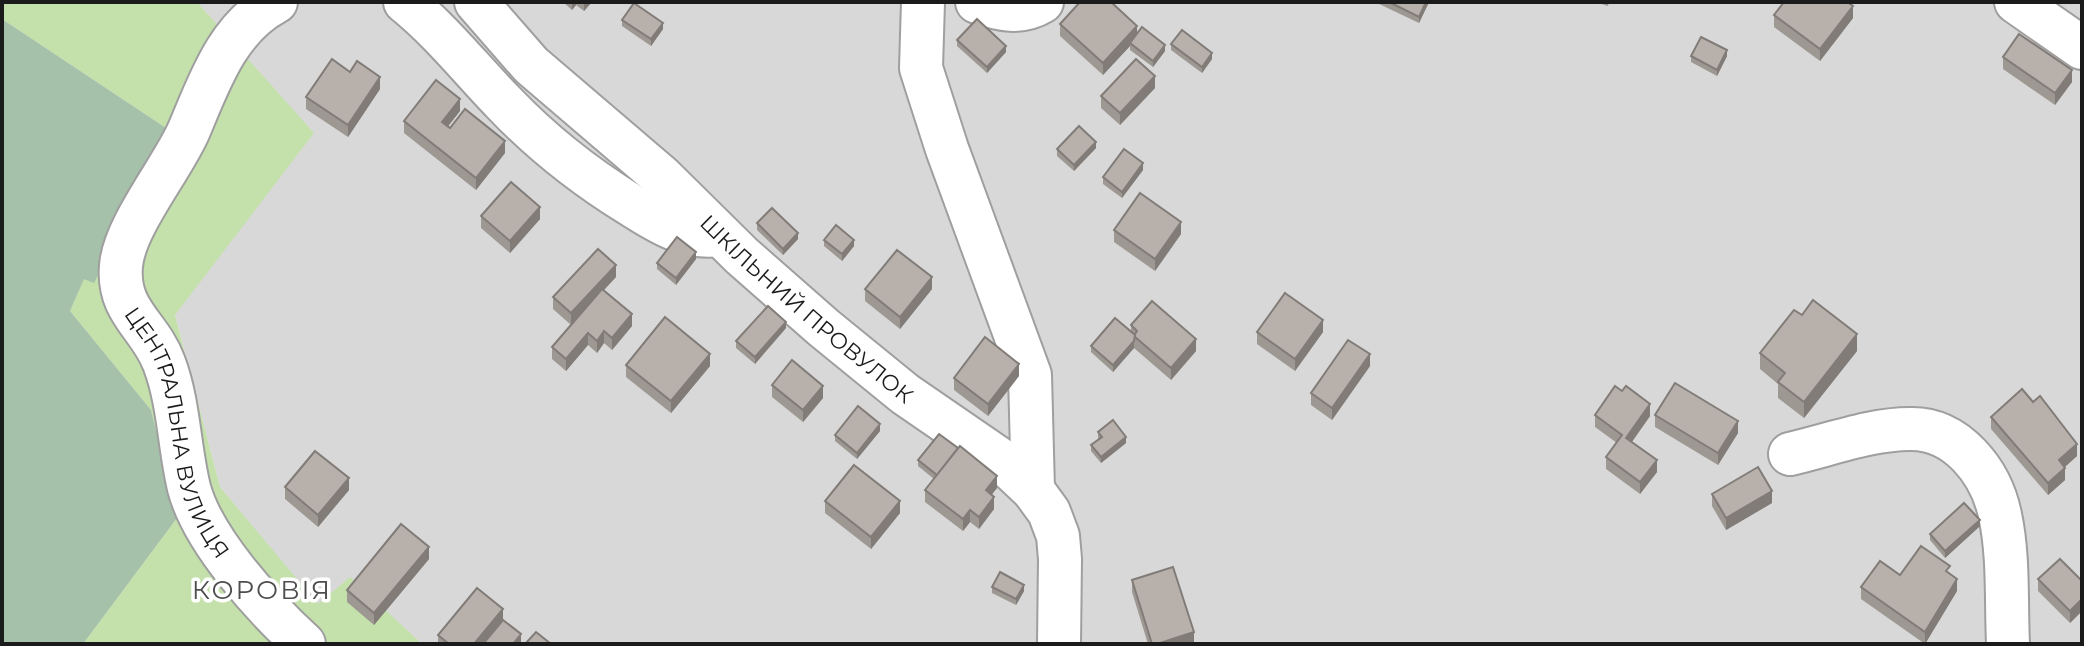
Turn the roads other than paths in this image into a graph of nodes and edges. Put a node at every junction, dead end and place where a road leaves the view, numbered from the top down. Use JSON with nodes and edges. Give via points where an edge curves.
{"nodes":[{"id":1,"x":276,"y":2,"type":"edge"},
{"id":2,"x":405,"y":2,"type":"edge"},
{"id":3,"x":476,"y":2,"type":"edge"},
{"id":4,"x":923,"y":2,"type":"edge"},
{"id":5,"x":977,"y":2,"type":"edge"},
{"id":6,"x":1042,"y":2,"type":"edge"},
{"id":7,"x":2016,"y":2,"type":"edge"},
{"id":8,"x":2082,"y":48,"type":"edge"},
{"id":9,"x":720,"y":235,"type":"junction"},
{"id":10,"x":1790,"y":454,"type":"dead end"},
{"id":11,"x":1033,"y":490,"type":"junction"},
{"id":12,"x":304,"y":644,"type":"edge"},
{"id":13,"x":1059,"y":644,"type":"edge"},
{"id":14,"x":2008,"y":644,"type":"edge"}],
"edges":[{"from":1,"to":12,"type":"street","name":"ЦЕНТРАЛЬНА ВУЛИЦЯ","via":[[242,31],[215,68],[177,156],[127,243],[121,289],[163,359],[190,489],[202,520],[254,592]]},
{"from":2,"to":9,"type":"street","via":[[524,123],[604,189],[677,231]]},
{"from":3,"to":9,"type":"street","name":"ШКІЛЬНИЙ ПРОВУЛОК","via":[[531,65],[662,177]]},
{"from":4,"to":11,"type":"street","via":[[921,68],[1030,375]]},
{"from":5,"to":6,"type":"street","via":[[1020,11]]},
{"from":7,"to":8,"type":"street"},
{"from":9,"to":11,"type":"street","name":"ШКІЛЬНИЙ ПРОВУЛОК","via":[[863,360],[1001,460]]},
{"from":10,"to":14,"type":"street","via":[[1907,429],[1935,432],[1961,447],[1989,484],[2000,513]]},
{"from":11,"to":13,"type":"street","name":"ШКІЛЬНИЙ ПРОВУЛОК","via":[[1058,536]]}]}
